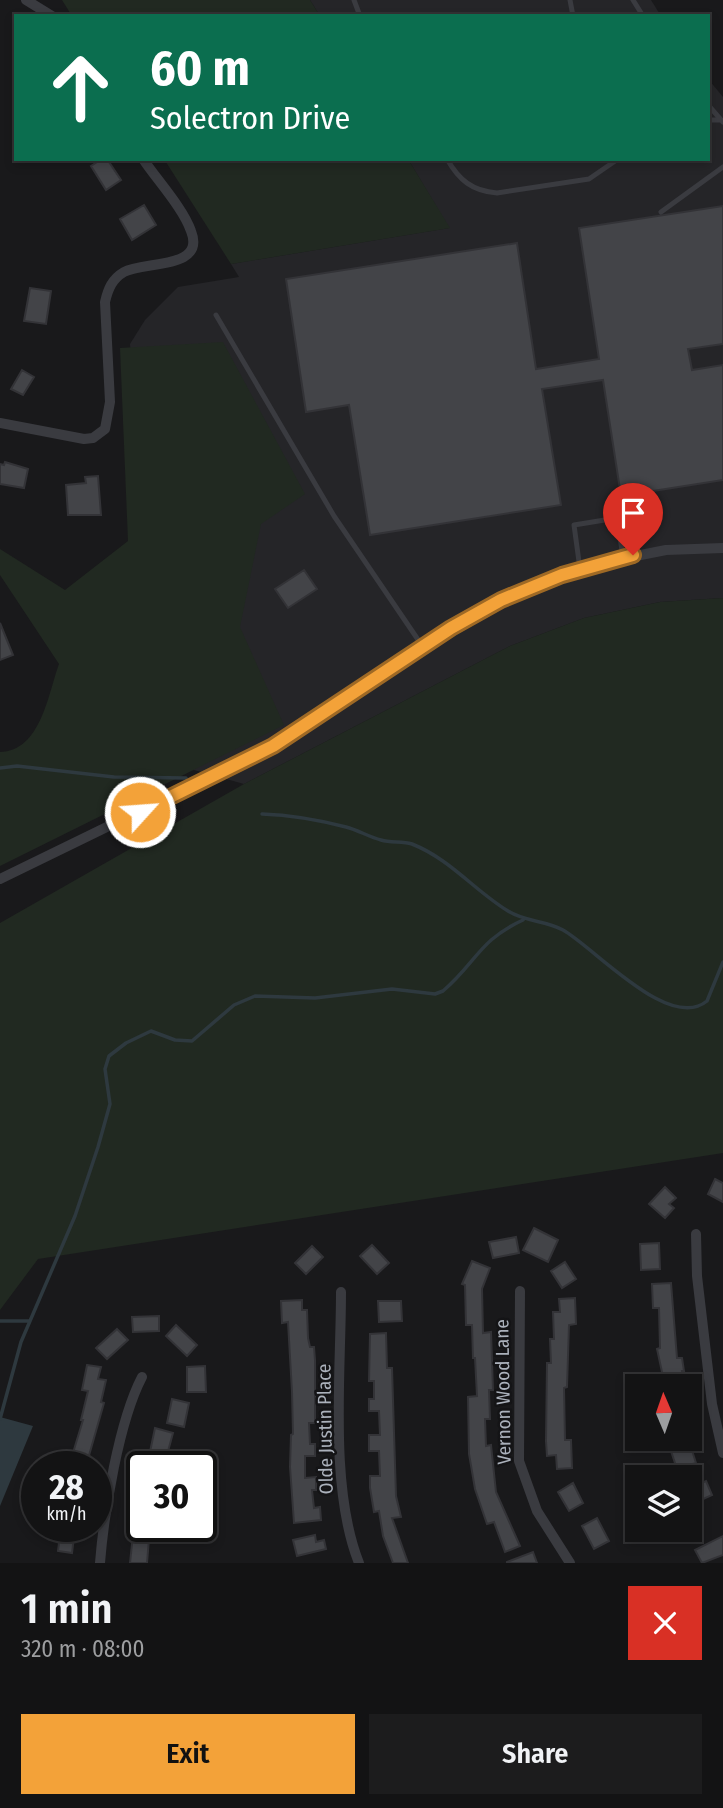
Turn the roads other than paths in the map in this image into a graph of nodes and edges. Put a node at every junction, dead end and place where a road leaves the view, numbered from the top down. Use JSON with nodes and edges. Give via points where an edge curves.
{"nodes":[{"id":1,"x":26,"y":0,"type":"edge"},
{"id":2,"x":49,"y":14,"type":"edge"},
{"id":3,"x":710,"y":107,"type":"edge"},
{"id":4,"x":722,"y":121,"type":"edge"},
{"id":5,"x":144,"y":161,"type":"edge"},
{"id":6,"x":448,"y":161,"type":"edge"},
{"id":7,"x":615,"y":161,"type":"edge"},
{"id":8,"x":723,"y":167,"type":"edge"},
{"id":9,"x":661,"y":212,"type":"dead end"},
{"id":10,"x":216,"y":315,"type":"dead end"},
{"id":11,"x":0,"y":423,"type":"edge"},
{"id":12,"x":723,"y":548,"type":"edge"},
{"id":13,"x":623,"y":557,"type":"junction"},
{"id":14,"x":580,"y":569,"type":"junction"},
{"id":15,"x":423,"y":647,"type":"junction"},
{"id":16,"x":0,"y":879,"type":"edge"},
{"id":17,"x":696,"y":1234,"type":"dead end"},
{"id":18,"x":520,"y":1291,"type":"dead end"},
{"id":19,"x":341,"y":1292,"type":"dead end"},
{"id":20,"x":142,"y":1377,"type":"dead end"},
{"id":21,"x":723,"y":1453,"type":"edge"},
{"id":22,"x":100,"y":1563,"type":"edge"},
{"id":23,"x":359,"y":1563,"type":"edge"},
{"id":24,"x":570,"y":1563,"type":"edge"}],
"edges":[{"from":1,"to":2,"type":"street"},
{"from":3,"to":4,"type":"lane"},
{"from":5,"to":11,"type":"street","via":[[191,229],[192,244],[179,261],[124,272],[108,290],[110,402],[106,429],[84,439]]},
{"from":6,"to":7,"type":"lane","via":[[463,182],[497,193],[589,179]]},
{"from":8,"to":9,"type":"lane"},
{"from":10,"to":15,"type":"lane","via":[[334,516]]},
{"from":12,"to":13,"type":"street","via":[[693,547]]},
{"from":13,"to":14,"type":"street"},
{"from":13,"to":14,"type":"lane","via":[[617,518],[574,525]]},
{"from":14,"to":15,"type":"street","via":[[501,600]]},
{"from":15,"to":16,"type":"street","via":[[314,721],[233,768]]},
{"from":17,"to":21,"type":"street","via":[[712,1404]]},
{"from":18,"to":24,"type":"street","name":"Vernon Wood Lane","via":[[519,1461],[537,1511]]},
{"from":19,"to":23,"type":"street","name":"Olde Justin Place","via":[[342,1484]]},
{"from":20,"to":22,"type":"street","via":[[127,1414]]}]}
